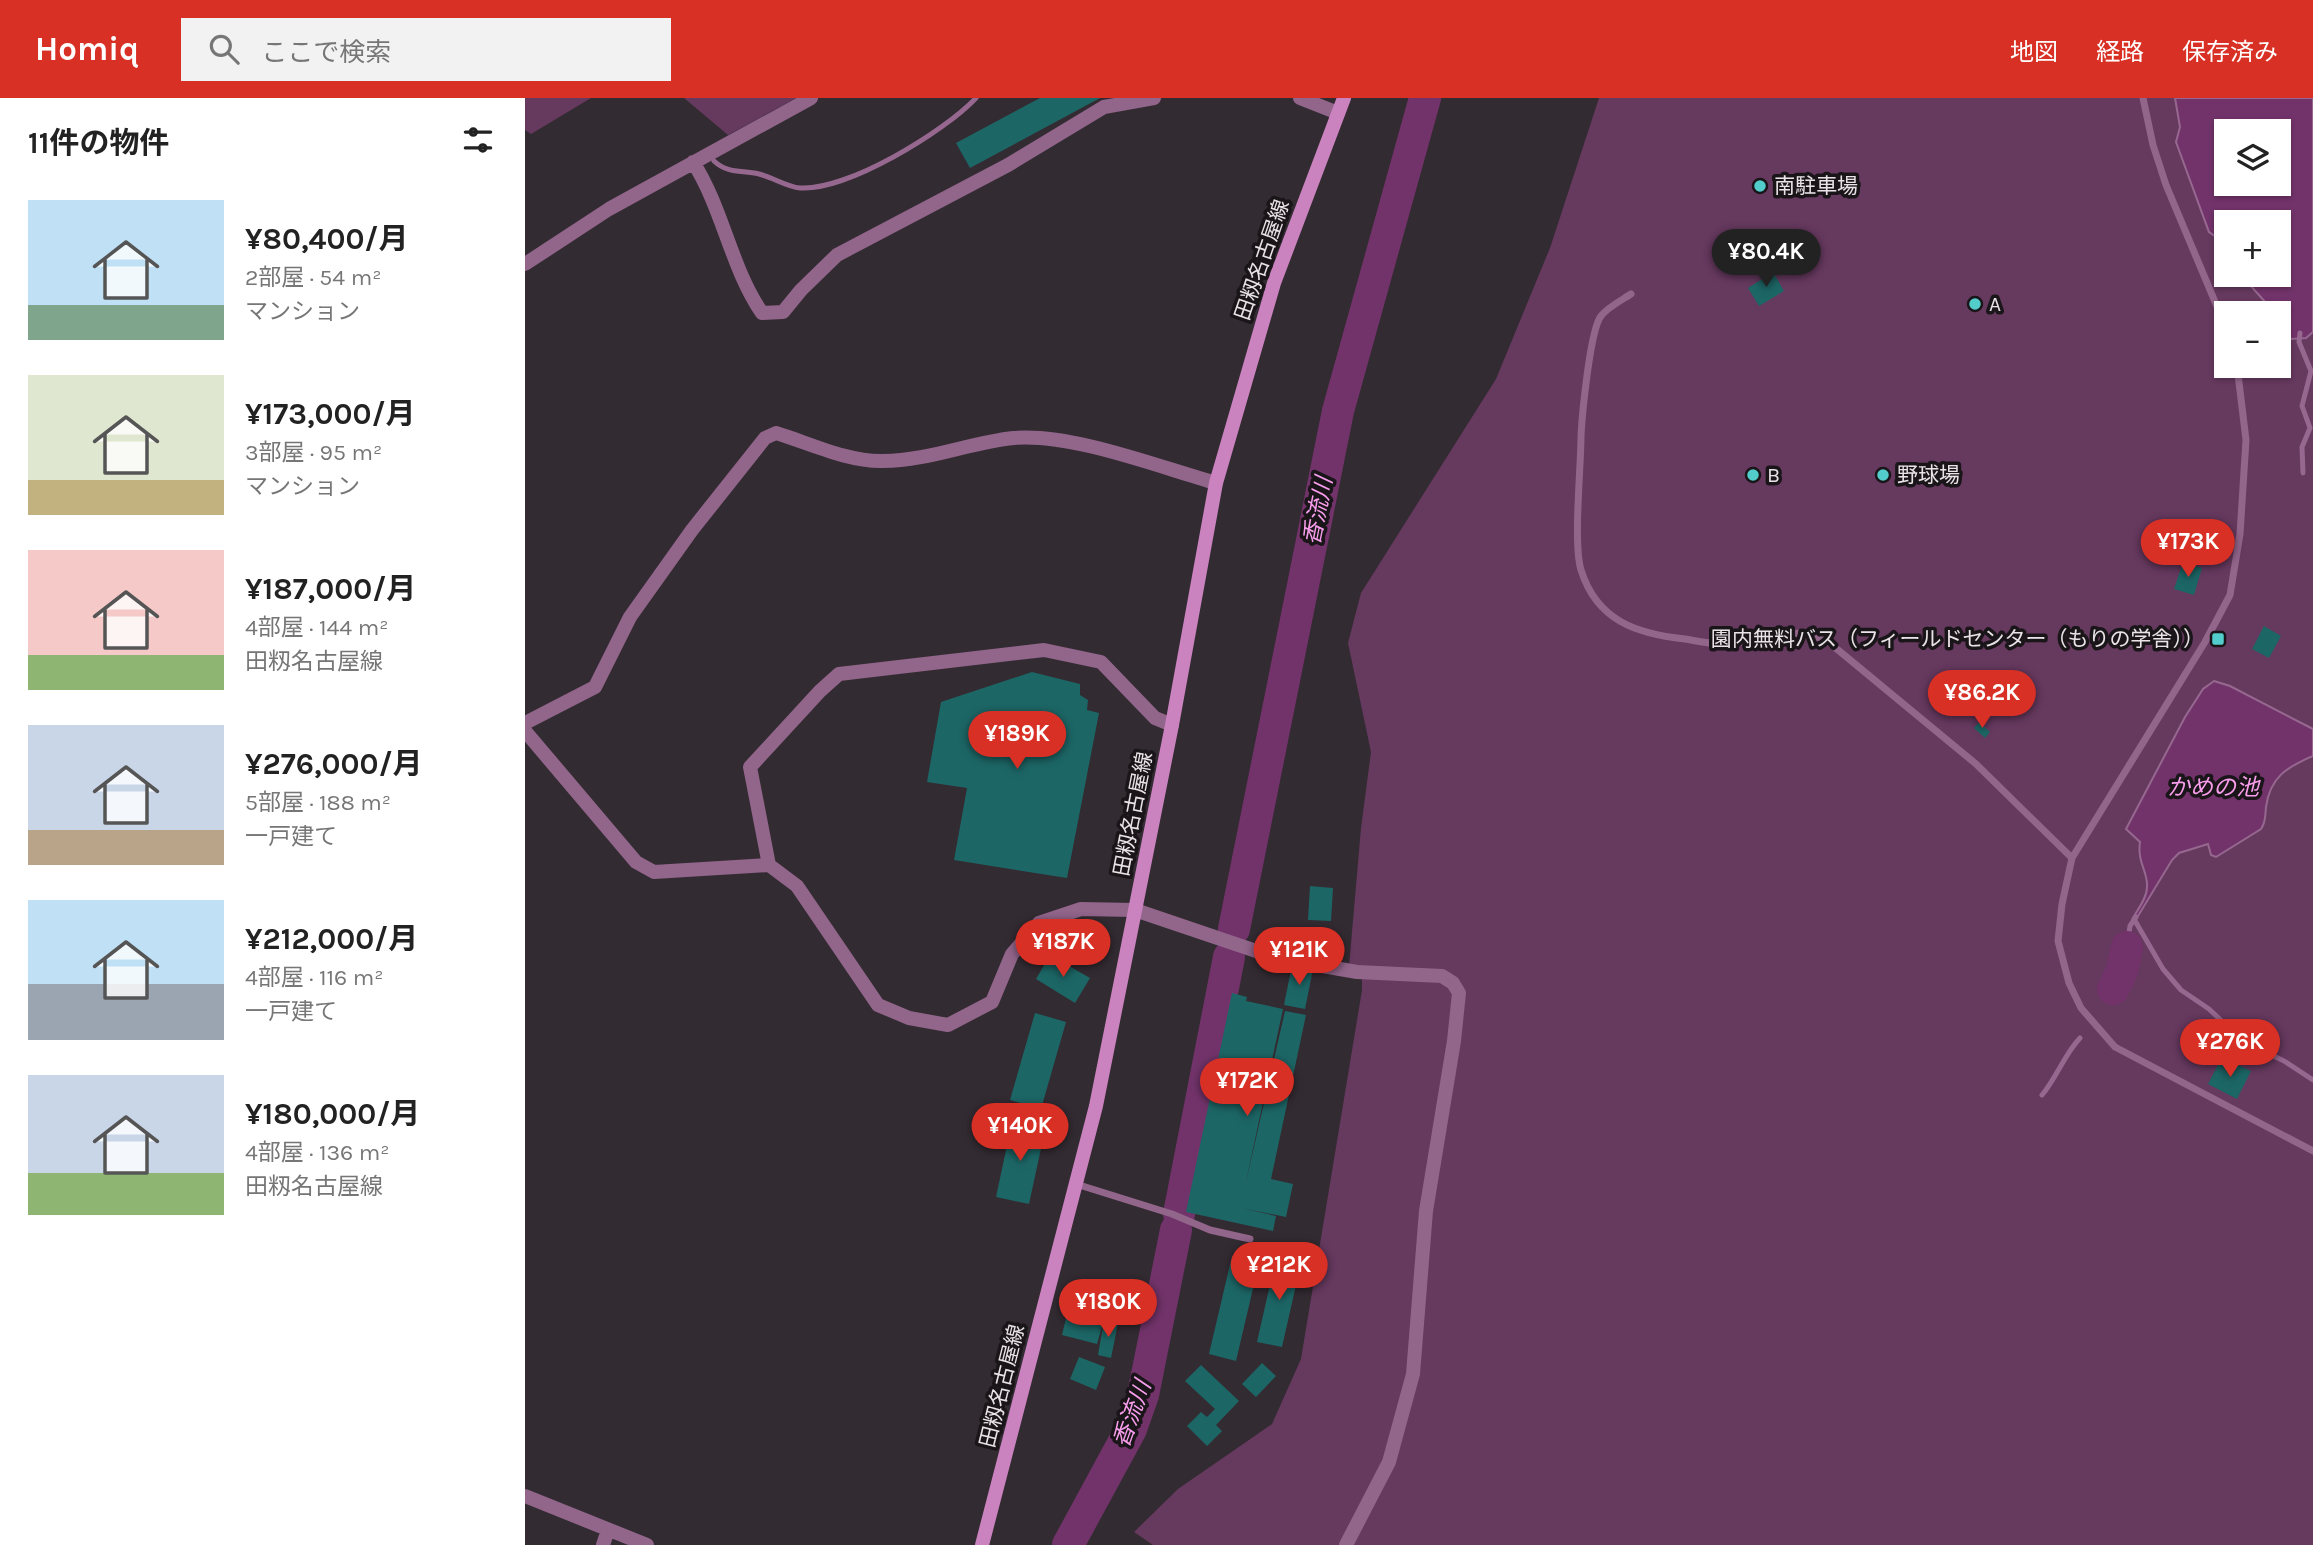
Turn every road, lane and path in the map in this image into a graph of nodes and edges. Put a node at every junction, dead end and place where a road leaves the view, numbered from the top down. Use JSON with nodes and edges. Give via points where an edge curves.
{"nodes":[{"id":1,"x":811,"y":98,"type":"edge"},
{"id":2,"x":1154,"y":98,"type":"edge"},
{"id":3,"x":1300,"y":98,"type":"edge"},
{"id":4,"x":1344,"y":98,"type":"edge"},
{"id":5,"x":2143,"y":98,"type":"edge"},
{"id":6,"x":1338,"y":113,"type":"junction"},
{"id":7,"x":693,"y":162,"type":"junction"},
{"id":8,"x":525,"y":264,"type":"edge"},
{"id":9,"x":1631,"y":293,"type":"dead end"},
{"id":10,"x":2215,"y":301,"type":"edge"},
{"id":11,"x":2238,"y":378,"type":"edge"},
{"id":12,"x":1216,"y":484,"type":"junction"},
{"id":13,"x":525,"y":723,"type":"edge"},
{"id":14,"x":1172,"y":725,"type":"junction"},
{"id":15,"x":525,"y":731,"type":"edge"},
{"id":16,"x":2072,"y":858,"type":"junction"},
{"id":17,"x":769,"y":865,"type":"junction"},
{"id":18,"x":1135,"y":910,"type":"junction"},
{"id":19,"x":2313,"y":1151,"type":"edge"},
{"id":20,"x":1076,"y":1184,"type":"junction"},
{"id":21,"x":1250,"y":1240,"type":"dead end"},
{"id":22,"x":526,"y":1500,"type":"edge"},
{"id":23,"x":608,"y":1530,"type":"junction"},
{"id":24,"x":603,"y":1545,"type":"edge"},
{"id":25,"x":647,"y":1545,"type":"edge"},
{"id":26,"x":982,"y":1545,"type":"edge"},
{"id":27,"x":1346,"y":1545,"type":"edge"}],
"edges":[{"from":1,"to":7,"type":"street"},
{"from":2,"to":7,"type":"street","via":[[1104,107],[1008,165],[837,255],[783,312],[762,313],[751,296],[721,215]]},
{"from":3,"to":6,"type":"street"},
{"from":4,"to":6,"type":"main road","name":"田籾名古屋線"},
{"from":5,"to":10,"type":"lane","via":[[2166,185]]},
{"from":6,"to":12,"type":"main road","name":"田籾名古屋線","via":[[1274,283]]},
{"from":7,"to":8,"type":"street"},
{"from":9,"to":16,"type":"lane","via":[[1600,317],[1581,419],[1581,569],[1609,614],[1645,633],[1722,644],[1781,632],[1804,632],[1826,640],[1976,764]]},
{"from":11,"to":16,"type":"lane","via":[[2246,440],[2240,534],[2229,595]]},
{"from":12,"to":13,"type":"street","via":[[1065,440],[1015,438],[882,461],[776,433],[765,438],[692,530],[630,617],[595,687]]},
{"from":12,"to":14,"type":"main road","name":"田籾名古屋線"},
{"from":14,"to":17,"type":"street","via":[[1155,718],[1101,662],[1044,650],[839,674],[750,767]]},
{"from":14,"to":18,"type":"main road","name":"田籾名古屋線"},
{"from":15,"to":17,"type":"street","via":[[636,862],[654,872]]},
{"from":16,"to":19,"type":"lane","via":[[2058,941],[2069,983],[2097,1029],[2115,1047]]},
{"from":17,"to":18,"type":"street","via":[[797,886],[878,1005],[909,1018],[948,1025],[992,1002],[1012,954],[1039,923],[1081,909]]},
{"from":18,"to":20,"type":"main road","name":"田籾名古屋線"},
{"from":18,"to":27,"type":"street","via":[[1277,958],[1357,972],[1442,976],[1459,993],[1426,1211],[1413,1374],[1389,1462]]},
{"from":20,"to":21,"type":"lane"},
{"from":20,"to":26,"type":"main road","name":"田籾名古屋線"},
{"from":22,"to":23,"type":"street"},
{"from":23,"to":24,"type":"street"},
{"from":23,"to":25,"type":"street"}]}
